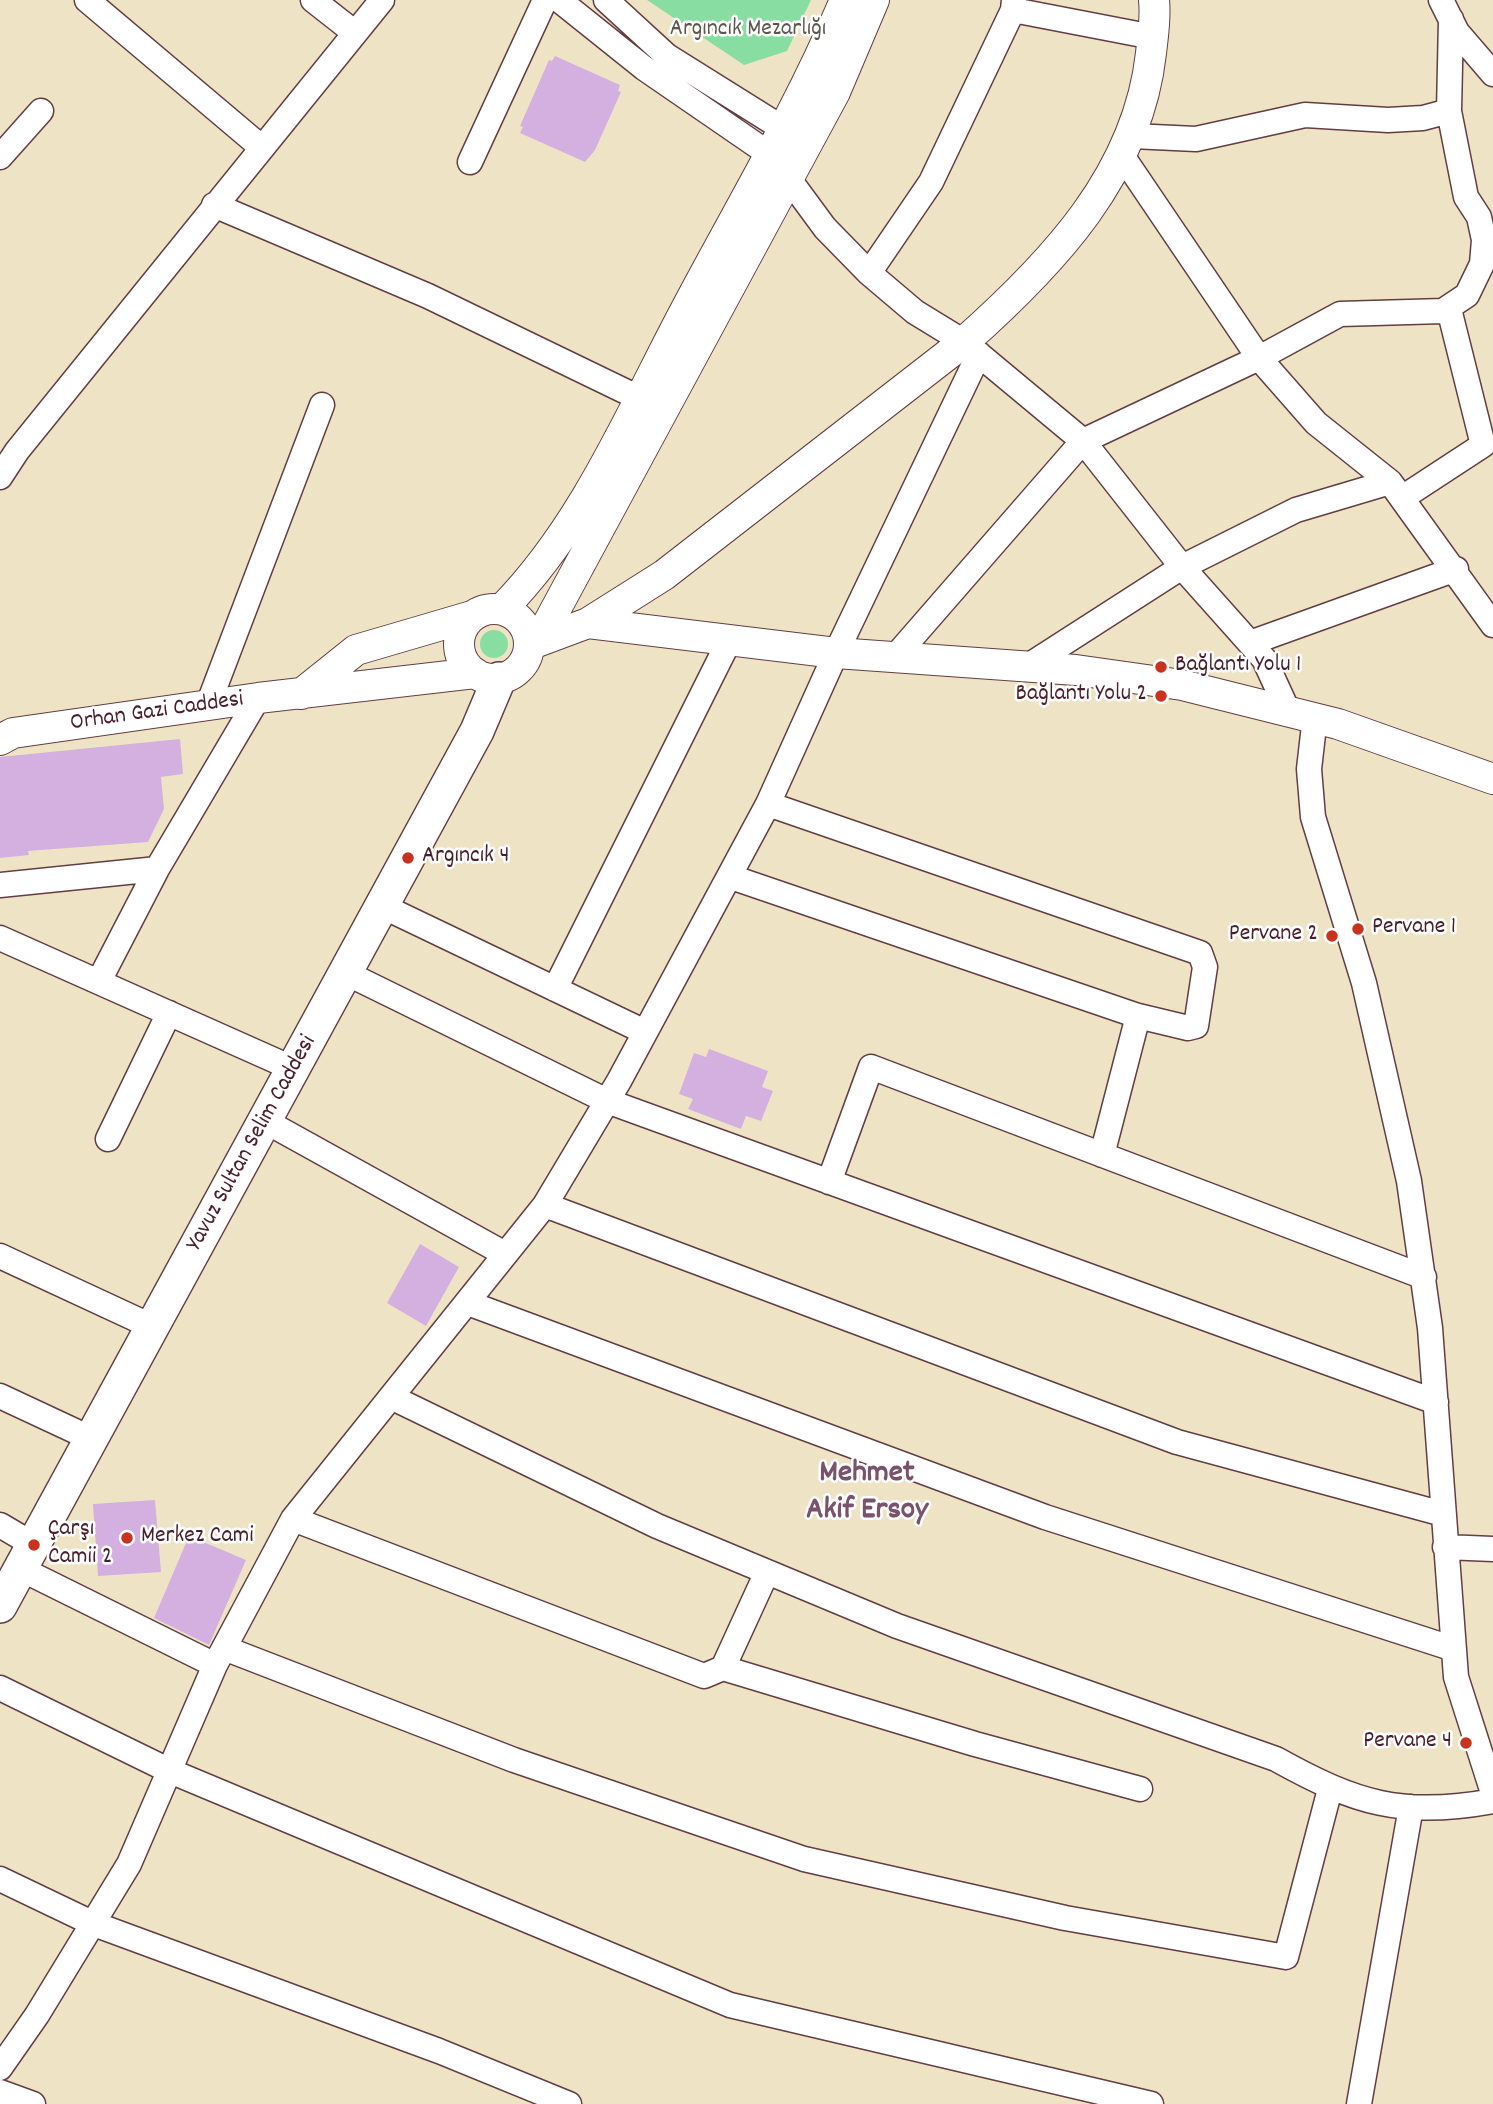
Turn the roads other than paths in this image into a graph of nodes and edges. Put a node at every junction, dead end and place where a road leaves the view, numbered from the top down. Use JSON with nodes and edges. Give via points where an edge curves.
{"nodes":[{"id":1,"x":87,"y":0,"type":"edge"},
{"id":2,"x":313,"y":0,"type":"edge"},
{"id":3,"x":382,"y":0,"type":"edge"},
{"id":4,"x":545,"y":0,"type":"edge"},
{"id":5,"x":559,"y":0,"type":"edge"},
{"id":6,"x":607,"y":0,"type":"edge"},
{"id":7,"x":845,"y":0,"type":"edge"},
{"id":8,"x":874,"y":0,"type":"edge"},
{"id":9,"x":1013,"y":5,"type":"edge"},
{"id":10,"x":1446,"y":10,"type":"edge"},
{"id":11,"x":1157,"y":12,"type":"edge"},
{"id":12,"x":355,"y":33,"type":"junction"},
{"id":13,"x":1493,"y":74,"type":"edge"},
{"id":14,"x":41,"y":111,"type":"dead end"},
{"id":15,"x":1449,"y":111,"type":"junction"},
{"id":16,"x":797,"y":137,"type":"junction"},
{"id":17,"x":261,"y":146,"type":"junction"},
{"id":18,"x":1128,"y":146,"type":"junction"},
{"id":19,"x":0,"y":157,"type":"edge"},
{"id":20,"x":470,"y":162,"type":"dead end"},
{"id":21,"x":780,"y":167,"type":"junction"},
{"id":22,"x":214,"y":205,"type":"junction"},
{"id":23,"x":869,"y":273,"type":"junction"},
{"id":24,"x":1449,"y":309,"type":"junction"},
{"id":25,"x":972,"y":348,"type":"junction"},
{"id":26,"x":1259,"y":358,"type":"junction"},
{"id":27,"x":639,"y":398,"type":"junction"},
{"id":28,"x":322,"y":405,"type":"dead end"},
{"id":29,"x":1083,"y":441,"type":"junction"},
{"id":30,"x":8,"y":443,"type":"edge"},
{"id":31,"x":0,"y":477,"type":"edge"},
{"id":32,"x":1396,"y":490,"type":"junction"},
{"id":33,"x":1182,"y":567,"type":"junction"},
{"id":34,"x":1456,"y":569,"type":"junction"},
{"id":35,"x":502,"y":609,"type":"junction"},
{"id":36,"x":472,"y":616,"type":"junction"},
{"id":37,"x":588,"y":624,"type":"junction"},
{"id":38,"x":1493,"y":625,"type":"edge"},
{"id":39,"x":729,"y":641,"type":"junction"},
{"id":40,"x":529,"y":642,"type":"junction"},
{"id":41,"x":1250,"y":643,"type":"junction"},
{"id":42,"x":836,"y":653,"type":"junction"},
{"id":43,"x":894,"y":657,"type":"junction"},
{"id":44,"x":1028,"y":666,"type":"junction"},
{"id":45,"x":487,"y":676,"type":"junction"},
{"id":46,"x":301,"y":694,"type":"junction"},
{"id":47,"x":258,"y":698,"type":"junction"},
{"id":48,"x":208,"y":705,"type":"junction"},
{"id":49,"x":1301,"y":713,"type":"junction"},
{"id":50,"x":4,"y":734,"type":"edge"},
{"id":51,"x":1493,"y":779,"type":"edge"},
{"id":52,"x":768,"y":804,"type":"junction"},
{"id":53,"x":157,"y":869,"type":"junction"},
{"id":54,"x":731,"y":877,"type":"junction"},
{"id":55,"x":0,"y":885,"type":"edge"},
{"id":56,"x":382,"y":906,"type":"junction"},
{"id":57,"x":0,"y":938,"type":"edge"},
{"id":58,"x":346,"y":973,"type":"junction"},
{"id":59,"x":99,"y":981,"type":"junction"},
{"id":60,"x":555,"y":989,"type":"junction"},
{"id":61,"x":169,"y":1013,"type":"junction"},
{"id":62,"x":1138,"y":1016,"type":"junction"},
{"id":63,"x":645,"y":1032,"type":"junction"},
{"id":64,"x":294,"y":1069,"type":"junction"},
{"id":65,"x":607,"y":1101,"type":"junction"},
{"id":66,"x":265,"y":1121,"type":"junction"},
{"id":67,"x":108,"y":1139,"type":"dead end"},
{"id":68,"x":1102,"y":1155,"type":"junction"},
{"id":69,"x":829,"y":1182,"type":"junction"},
{"id":70,"x":545,"y":1205,"type":"junction"},
{"id":71,"x":505,"y":1254,"type":"junction"},
{"id":72,"x":0,"y":1256,"type":"edge"},
{"id":73,"x":1424,"y":1277,"type":"junction"},
{"id":74,"x":468,"y":1303,"type":"junction"},
{"id":75,"x":153,"y":1326,"type":"junction"},
{"id":76,"x":0,"y":1396,"type":"edge"},
{"id":77,"x":391,"y":1397,"type":"junction"},
{"id":78,"x":1436,"y":1402,"type":"junction"},
{"id":79,"x":92,"y":1439,"type":"junction"},
{"id":80,"x":1443,"y":1514,"type":"junction"},
{"id":81,"x":293,"y":1519,"type":"junction"},
{"id":82,"x":0,"y":1525,"type":"edge"},
{"id":83,"x":1446,"y":1547,"type":"junction"},
{"id":84,"x":1493,"y":1549,"type":"edge"},
{"id":85,"x":28,"y":1557,"type":"junction"},
{"id":86,"x":767,"y":1572,"type":"junction"},
{"id":87,"x":0,"y":1606,"type":"edge"},
{"id":88,"x":1454,"y":1649,"type":"junction"},
{"id":89,"x":219,"y":1657,"type":"junction"},
{"id":90,"x":723,"y":1668,"type":"junction"},
{"id":91,"x":0,"y":1688,"type":"edge"},
{"id":92,"x":170,"y":1771,"type":"junction"},
{"id":93,"x":1140,"y":1789,"type":"dead end"},
{"id":94,"x":1330,"y":1789,"type":"junction"},
{"id":95,"x":1493,"y":1793,"type":"edge"},
{"id":96,"x":1493,"y":1801,"type":"edge"},
{"id":97,"x":1411,"y":1807,"type":"junction"},
{"id":98,"x":0,"y":1879,"type":"edge"},
{"id":99,"x":94,"y":1924,"type":"junction"},
{"id":100,"x":0,"y":2068,"type":"edge"},
{"id":101,"x":0,"y":2092,"type":"edge"},
{"id":102,"x":33,"y":2104,"type":"edge"},
{"id":103,"x":569,"y":2104,"type":"edge"},
{"id":104,"x":1151,"y":2104,"type":"edge"},
{"id":105,"x":1359,"y":2104,"type":"edge"}],
"edges":[{"from":1,"to":17,"type":"street"},
{"from":2,"to":12,"type":"street"},
{"from":3,"to":12,"type":"street"},
{"from":4,"to":20,"type":"street"},
{"from":5,"to":21,"type":"street"},
{"from":6,"to":16,"type":"street","via":[[667,56]]},
{"from":7,"to":16,"type":"street"},
{"from":8,"to":16,"type":"street","via":[[835,92]]},
{"from":9,"to":11,"type":"street"},
{"from":9,"to":23,"type":"street","via":[[931,181]]},
{"from":10,"to":13,"type":"street","via":[[1457,32]]},
{"from":10,"to":15,"type":"street"},
{"from":11,"to":18,"type":"street","via":[[1149,73]]},
{"from":12,"to":17,"type":"street"},
{"from":14,"to":19,"type":"street"},
{"from":15,"to":18,"type":"street","via":[[1388,120],[1305,116],[1196,139]]},
{"from":15,"to":24,"type":"street","via":[[1466,197],[1479,217],[1484,252],[1474,285]]},
{"from":16,"to":21,"type":"street"},
{"from":17,"to":22,"type":"street"},
{"from":18,"to":25,"type":"street","via":[[1064,239],[1004,304]]},
{"from":18,"to":26,"type":"street"},
{"from":21,"to":23,"type":"street","via":[[825,228]]},
{"from":21,"to":27,"type":"street"},
{"from":21,"to":40,"type":"street","via":[[576,574],[545,629]]},
{"from":22,"to":27,"type":"street","via":[[428,296]]},
{"from":22,"to":30,"type":"street"},
{"from":23,"to":25,"type":"street","via":[[915,312]]},
{"from":24,"to":26,"type":"street","via":[[1340,314]]},
{"from":24,"to":32,"type":"street","via":[[1483,445]]},
{"from":25,"to":29,"type":"street"},
{"from":25,"to":37,"type":"street","via":[[664,575]]},
{"from":25,"to":42,"type":"street"},
{"from":26,"to":29,"type":"street"},
{"from":26,"to":32,"type":"street","via":[[1316,423]]},
{"from":27,"to":35,"type":"street","via":[[561,539]]},
{"from":28,"to":48,"type":"street"},
{"from":29,"to":33,"type":"street"},
{"from":29,"to":43,"type":"street"},
{"from":30,"to":31,"type":"street"},
{"from":32,"to":33,"type":"street","via":[[1296,510]]},
{"from":32,"to":34,"type":"street"},
{"from":33,"to":41,"type":"street"},
{"from":33,"to":44,"type":"street"},
{"from":34,"to":38,"type":"street"},
{"from":34,"to":41,"type":"street"},
{"from":35,"to":36,"type":"street","via":[[489,608]]},
{"from":35,"to":40,"type":"street","via":[[522,622]]},
{"from":36,"to":45,"type":"street","via":[[458,642],[463,660]]},
{"from":36,"to":46,"type":"street","via":[[356,650]]},
{"from":37,"to":39,"type":"street"},
{"from":37,"to":40,"type":"street"},
{"from":39,"to":42,"type":"street"},
{"from":39,"to":60,"type":"street"},
{"from":40,"to":45,"type":"street","via":[[520,667]]},
{"from":41,"to":49,"type":"street"},
{"from":42,"to":43,"type":"street"},
{"from":42,"to":52,"type":"street"},
{"from":43,"to":44,"type":"street"},
{"from":44,"to":49,"type":"street","via":[[1182,685]]},
{"from":45,"to":46,"type":"street","name":"Orhan Gazi Caddesi"},
{"from":45,"to":56,"type":"main road","name":"Yavuz Sultan Selim Caddesi","via":[[477,731]]},
{"from":46,"to":47,"type":"street","name":"Orhan Gazi Caddesi"},
{"from":47,"to":48,"type":"street","name":"Orhan Gazi Caddesi"},
{"from":47,"to":53,"type":"street"},
{"from":48,"to":50,"type":"street","name":"Orhan Gazi Caddesi"},
{"from":49,"to":51,"type":"street"},
{"from":49,"to":73,"type":"street","via":[[1313,817],[1380,1046]]},
{"from":52,"to":54,"type":"street"},
{"from":52,"to":62,"type":"street","via":[[1200,953],[1205,967],[1196,1026]]},
{"from":53,"to":55,"type":"street"},
{"from":53,"to":59,"type":"street"},
{"from":54,"to":62,"type":"street"},
{"from":54,"to":63,"type":"street"},
{"from":56,"to":58,"type":"main road","name":"Yavuz Sultan Selim Caddesi"},
{"from":56,"to":60,"type":"street"},
{"from":57,"to":59,"type":"street"},
{"from":58,"to":64,"type":"main road","name":"Yavuz Sultan Selim Caddesi"},
{"from":58,"to":65,"type":"street"},
{"from":59,"to":61,"type":"street"},
{"from":60,"to":63,"type":"street"},
{"from":61,"to":64,"type":"street"},
{"from":61,"to":67,"type":"street"},
{"from":62,"to":68,"type":"street"},
{"from":63,"to":65,"type":"street"},
{"from":64,"to":66,"type":"main road","name":"Yavuz Sultan Selim Caddesi"},
{"from":65,"to":69,"type":"street"},
{"from":65,"to":70,"type":"street"},
{"from":66,"to":71,"type":"street"},
{"from":66,"to":75,"type":"main road","name":"Yavuz Sultan Selim Caddesi"},
{"from":68,"to":69,"type":"street","via":[[871,1067]]},
{"from":68,"to":73,"type":"street"},
{"from":69,"to":78,"type":"street"},
{"from":70,"to":71,"type":"street"},
{"from":70,"to":80,"type":"street","via":[[1177,1442]]},
{"from":71,"to":74,"type":"street"},
{"from":72,"to":75,"type":"street"},
{"from":73,"to":78,"type":"street"},
{"from":74,"to":77,"type":"street"},
{"from":74,"to":88,"type":"street","via":[[1045,1517]]},
{"from":75,"to":79,"type":"main road","name":"Yavuz Sultan Selim Caddesi"},
{"from":76,"to":79,"type":"street"},
{"from":77,"to":81,"type":"street"},
{"from":77,"to":86,"type":"street","via":[[657,1525]]},
{"from":78,"to":80,"type":"street"},
{"from":79,"to":85,"type":"main road","name":"Yavuz Sultan Selim Caddesi"},
{"from":80,"to":83,"type":"street"},
{"from":81,"to":89,"type":"street"},
{"from":81,"to":90,"type":"street","via":[[704,1676]]},
{"from":82,"to":85,"type":"street"},
{"from":83,"to":84,"type":"street"},
{"from":83,"to":88,"type":"street"},
{"from":85,"to":87,"type":"main road","name":"Yavuz Sultan Selim Caddesi"},
{"from":85,"to":89,"type":"street"},
{"from":86,"to":90,"type":"street"},
{"from":86,"to":94,"type":"street","via":[[897,1626],[1276,1759]]},
{"from":88,"to":95,"type":"street","via":[[1456,1677]]},
{"from":89,"to":92,"type":"street"},
{"from":89,"to":94,"type":"street","via":[[804,1859],[1065,1918],[1286,1957]]},
{"from":90,"to":93,"type":"street"},
{"from":91,"to":92,"type":"street"},
{"from":92,"to":99,"type":"street","via":[[129,1864]]},
{"from":92,"to":104,"type":"street","via":[[730,2005]]},
{"from":94,"to":97,"type":"street","via":[[1362,1800]]},
{"from":96,"to":97,"type":"street"},
{"from":97,"to":105,"type":"street"},
{"from":98,"to":99,"type":"street"},
{"from":99,"to":100,"type":"street"},
{"from":99,"to":103,"type":"street"},
{"from":101,"to":102,"type":"street"}]}
